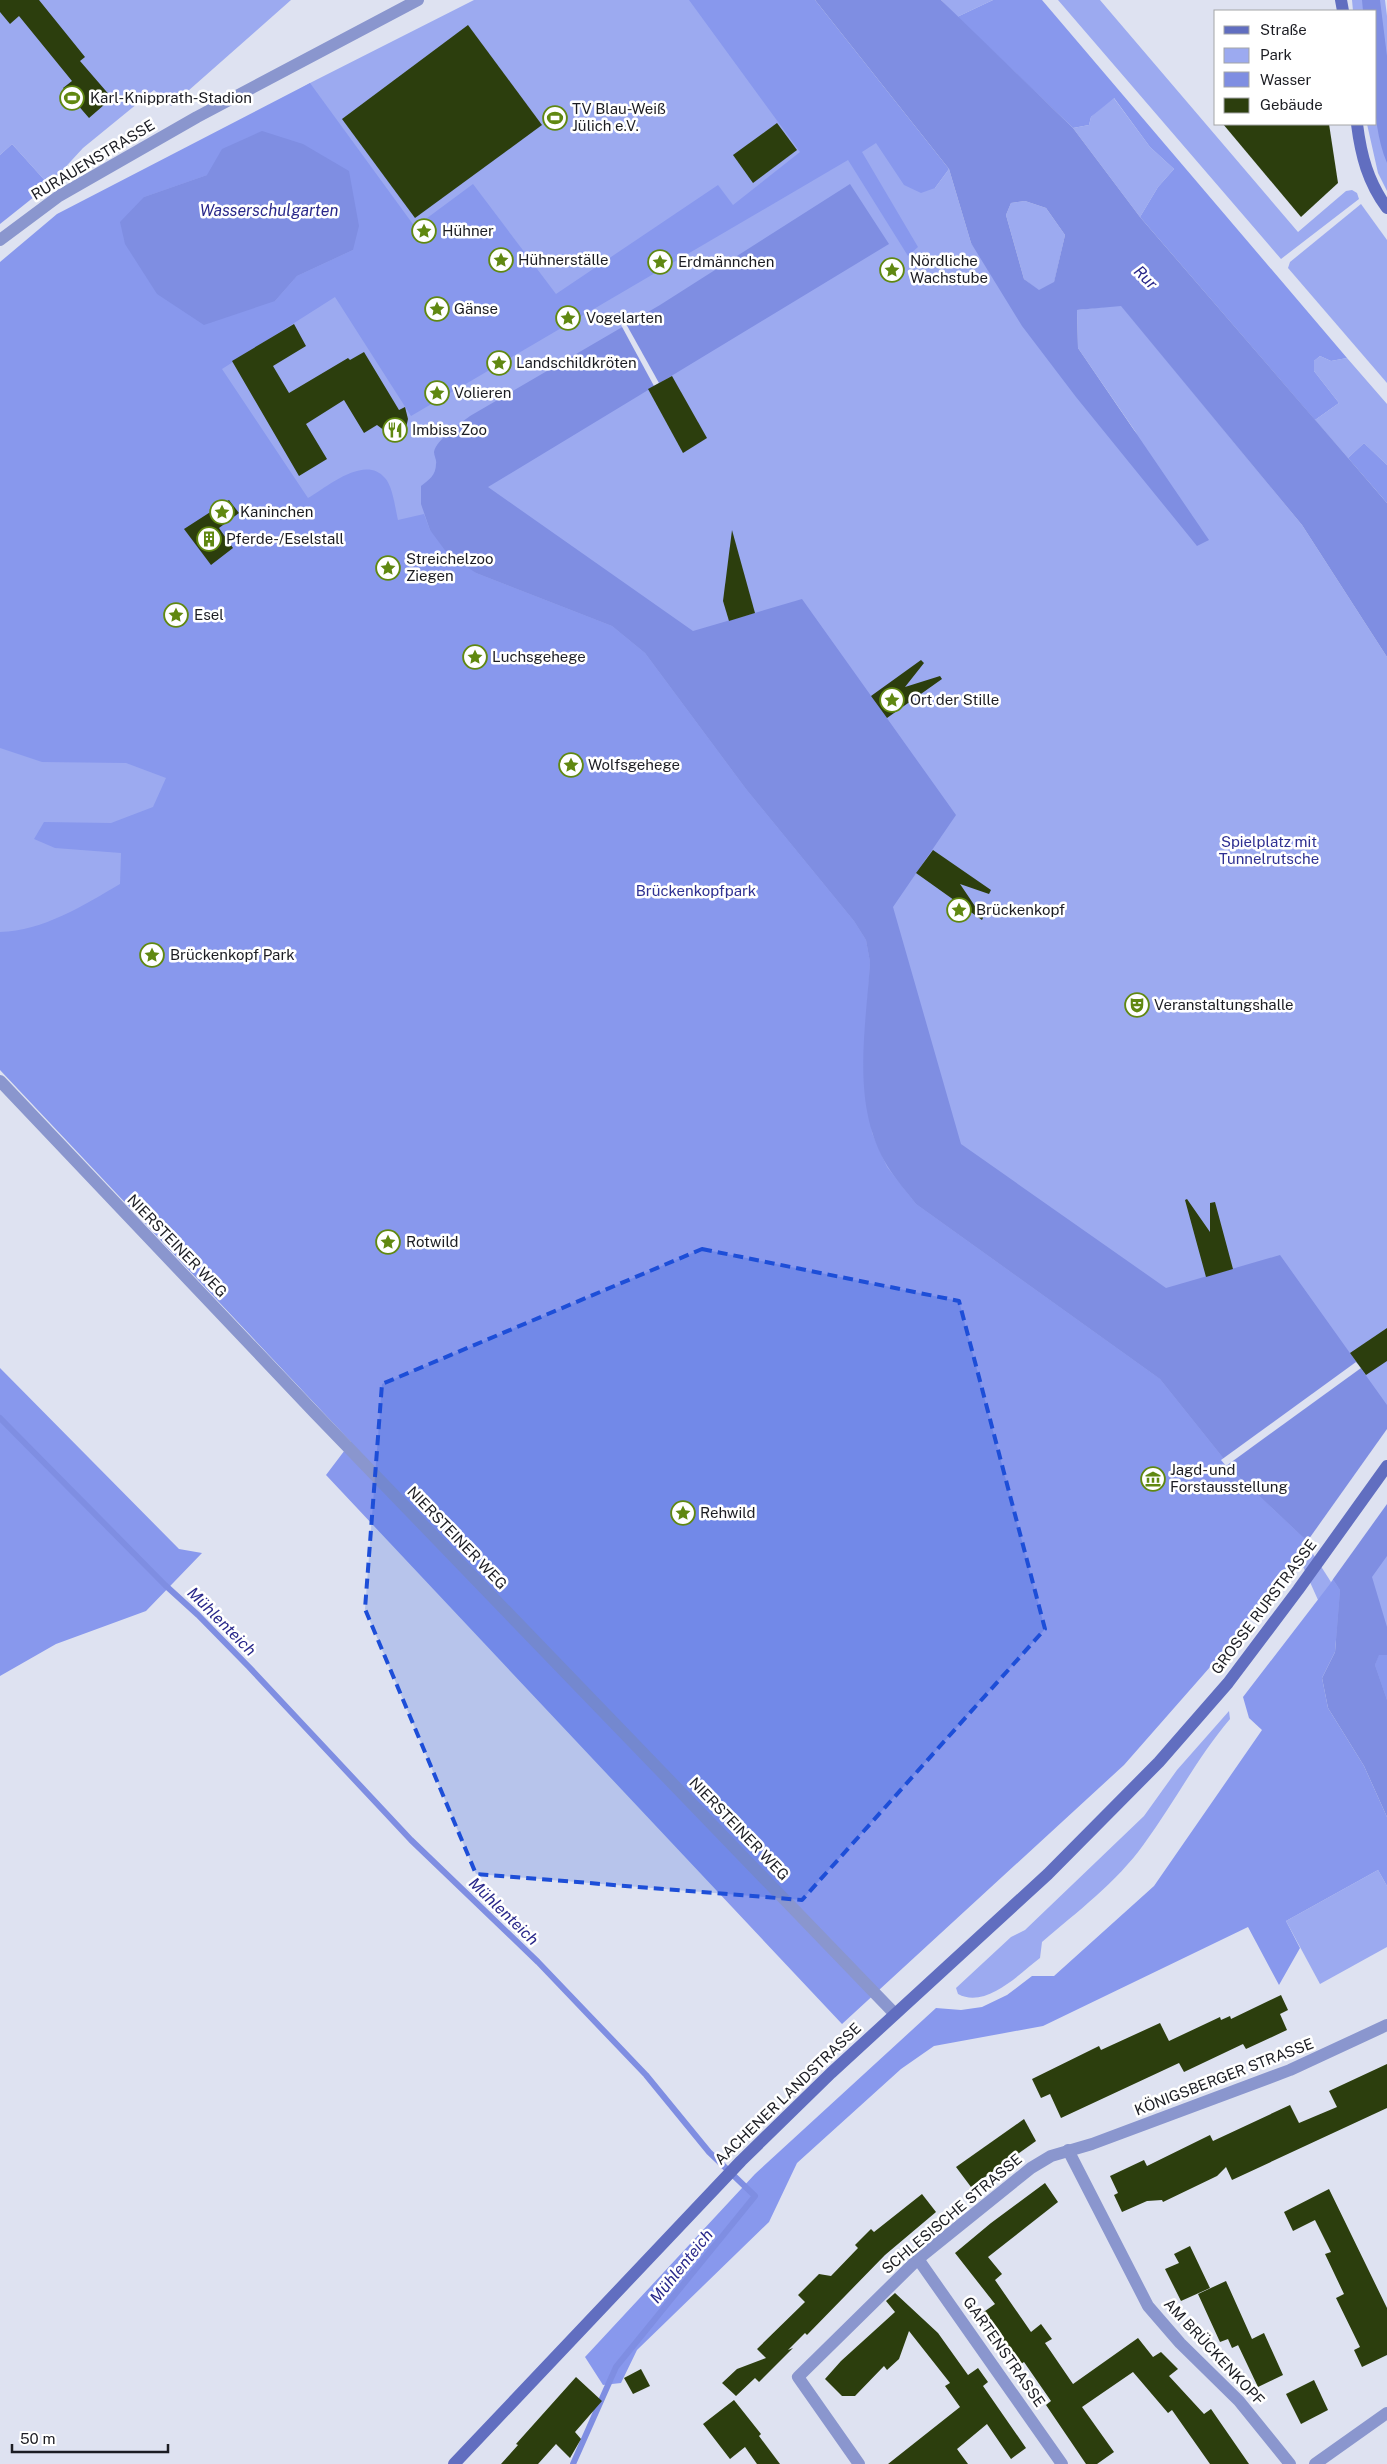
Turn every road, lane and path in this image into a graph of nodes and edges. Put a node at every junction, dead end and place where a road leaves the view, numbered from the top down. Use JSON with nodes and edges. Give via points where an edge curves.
{"nodes":[{"id":1,"x":418,"y":0,"type":"edge"},
{"id":2,"x":1357,"y":125,"type":"edge"},
{"id":3,"x":1387,"y":208,"type":"edge"},
{"id":4,"x":0,"y":240,"type":"edge"},
{"id":5,"x":0,"y":1081,"type":"edge"},
{"id":6,"x":1387,"y":1466,"type":"edge"},
{"id":7,"x":1159,"y":1762,"type":"joint"},
{"id":8,"x":895,"y":2014,"type":"junction"},
{"id":9,"x":1387,"y":2025,"type":"edge"},
{"id":10,"x":1068,"y":2150,"type":"junction"},
{"id":11,"x":918,"y":2259,"type":"junction"},
{"id":12,"x":1387,"y":2413,"type":"edge"},
{"id":13,"x":454,"y":2464,"type":"edge"},
{"id":14,"x":859,"y":2464,"type":"edge"},
{"id":15,"x":1062,"y":2464,"type":"edge"},
{"id":16,"x":1290,"y":2464,"type":"edge"},
{"id":17,"x":1315,"y":2464,"type":"edge"}],
"edges":[{"from":1,"to":4,"type":"street","name":"RURAUENSTRASSE","via":[[197,117],[59,196]]},
{"from":2,"to":3,"type":"main road","via":[[1366,170],[1374,190]]},
{"from":5,"to":8,"type":"street","name":"NIERSTEINER WEG","via":[[314,1412]]},
{"from":6,"to":7,"type":"main road","name":"GROSSE RURSTRASSE","via":[[1228,1683]]},
{"from":7,"to":8,"type":"main road","name":"AACHENER LANDSTRASSE","via":[[1048,1874]]},
{"from":8,"to":13,"type":"main road","name":"AACHENER LANDSTRASSE","via":[[719,2183]]},
{"from":9,"to":10,"type":"street","name":"KÖNIGSBERGER STRASSE","via":[[1344,2047],[1233,2093]]},
{"from":10,"to":11,"type":"street","name":"SCHLESISCHE STRASSE","via":[[1031,2168]]},
{"from":10,"to":16,"type":"street","name":"AM BRÜCKENKOPF","via":[[1148,2306],[1239,2401]]},
{"from":11,"to":14,"type":"street","name":"SCHLESISCHE STRASSE","via":[[798,2377]]},
{"from":11,"to":15,"type":"street","name":"GARTENSTRASSE"},
{"from":12,"to":17,"type":"street"}]}
